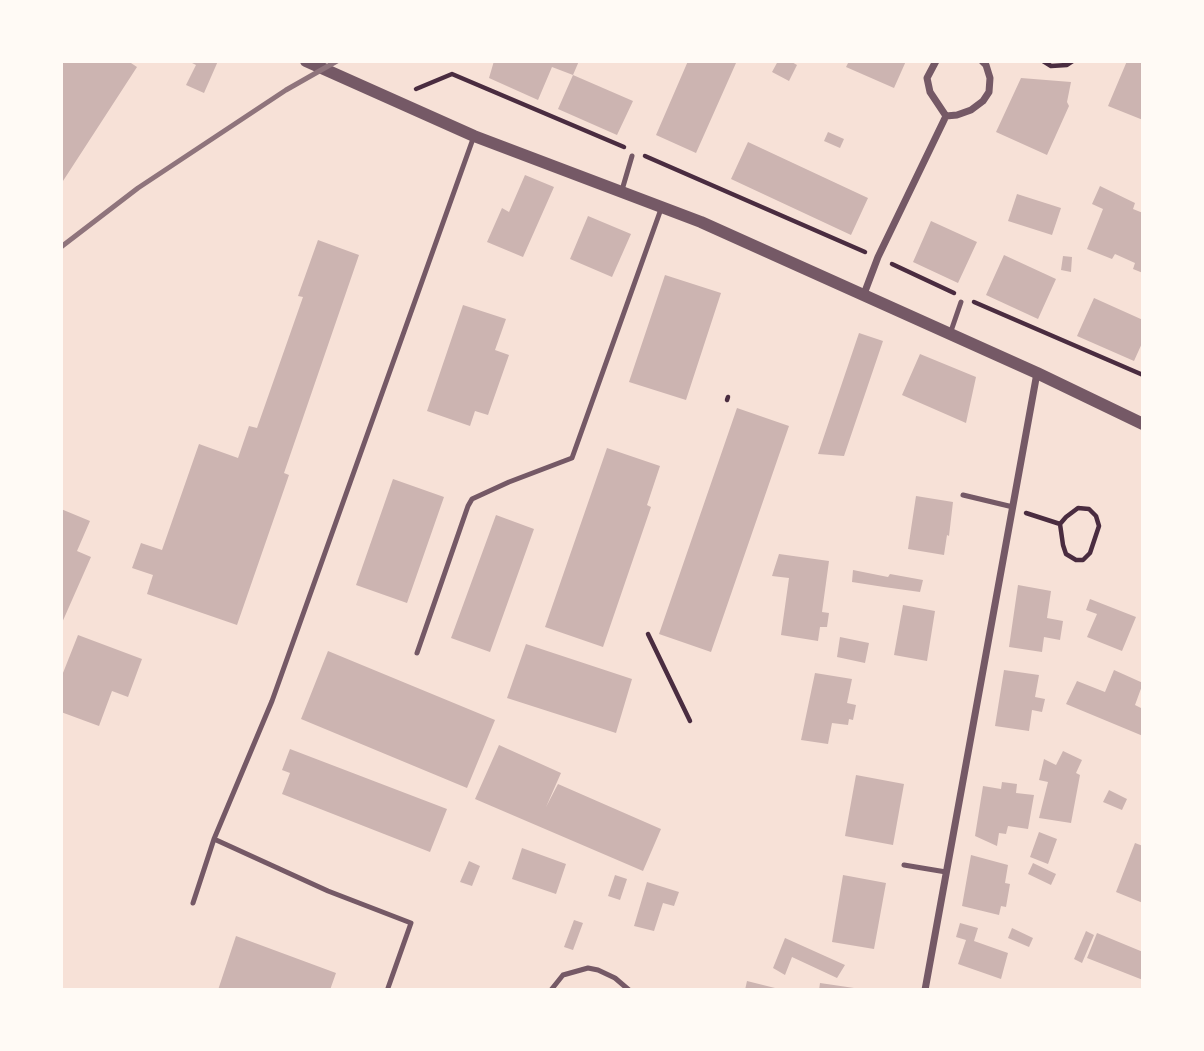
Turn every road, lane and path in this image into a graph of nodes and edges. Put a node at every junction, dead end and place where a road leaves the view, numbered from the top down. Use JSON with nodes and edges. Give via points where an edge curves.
{"nodes":[{"id":1,"x":306,"y":61,"type":"edge"},
{"id":2,"x":936,"y":61,"type":"edge"},
{"id":3,"x":982,"y":61,"type":"edge"},
{"id":4,"x":1042,"y":61,"type":"edge"},
{"id":5,"x":1073,"y":61,"type":"edge"},
{"id":6,"x":405,"y":85,"type":"dead end"},
{"id":7,"x":946,"y":116,"type":"junction"},
{"id":8,"x":474,"y":136,"type":"junction"},
{"id":9,"x":629,"y":149,"type":"dead end"},
{"id":10,"x":634,"y":154,"type":"joint"},
{"id":11,"x":622,"y":191,"type":"junction"},
{"id":12,"x":662,"y":206,"type":"junction"},
{"id":13,"x":878,"y":257,"type":"junction"},
{"id":14,"x":864,"y":294,"type":"junction"},
{"id":15,"x":961,"y":299,"type":"joint"},
{"id":16,"x":970,"y":300,"type":"dead end"},
{"id":17,"x":950,"y":334,"type":"junction"},
{"id":18,"x":1037,"y":373,"type":"junction"},
{"id":19,"x":1143,"y":375,"type":"edge"},
{"id":20,"x":1143,"y":424,"type":"edge"},
{"id":21,"x":962,"y":495,"type":"dead end"},
{"id":22,"x":1013,"y":507,"type":"junction"},
{"id":23,"x":1026,"y":513,"type":"dead end"},
{"id":24,"x":1060,"y":524,"type":"junction"},
{"id":25,"x":648,"y":634,"type":"dead end"},
{"id":26,"x":417,"y":653,"type":"dead end"},
{"id":27,"x":690,"y":721,"type":"dead end"},
{"id":28,"x":214,"y":839,"type":"junction"},
{"id":29,"x":904,"y":865,"type":"dead end"},
{"id":30,"x":946,"y":873,"type":"junction"},
{"id":31,"x":193,"y":904,"type":"dead end"},
{"id":32,"x":388,"y":988,"type":"edge"},
{"id":33,"x":551,"y":990,"type":"edge"},
{"id":34,"x":629,"y":990,"type":"edge"},
{"id":35,"x":925,"y":990,"type":"edge"}],
"edges":[{"from":1,"to":8,"type":"street"},
{"from":2,"to":7,"type":"street","via":[[927,78],[930,92]]},
{"from":3,"to":7,"type":"street","via":[[990,78],[989,92],[971,110]]},
{"from":4,"to":5,"type":"path","via":[[1051,66]]},
{"from":6,"to":9,"type":"path","via":[[417,90],[452,74]]},
{"from":7,"to":13,"type":"street"},
{"from":8,"to":11,"type":"street"},
{"from":8,"to":28,"type":"lane","via":[[272,701]]},
{"from":10,"to":11,"type":"lane"},
{"from":10,"to":13,"type":"path"},
{"from":11,"to":12,"type":"street"},
{"from":12,"to":14,"type":"street"},
{"from":12,"to":26,"type":"lane","via":[[572,458],[472,499]]},
{"from":13,"to":14,"type":"street"},
{"from":13,"to":15,"type":"path"},
{"from":14,"to":17,"type":"street"},
{"from":15,"to":17,"type":"lane"},
{"from":16,"to":19,"type":"path"},
{"from":17,"to":18,"type":"street"},
{"from":18,"to":20,"type":"street"},
{"from":18,"to":22,"type":"street"},
{"from":21,"to":22,"type":"lane"},
{"from":22,"to":30,"type":"street"},
{"from":23,"to":24,"type":"path"},
{"from":24,"to":24,"type":"path","via":[[1066,554],[1083,560],[1099,526],[1096,516],[1078,508]]},
{"from":25,"to":27,"type":"path"},
{"from":28,"to":31,"type":"lane"},
{"from":28,"to":32,"type":"lane","via":[[411,923]]},
{"from":29,"to":30,"type":"lane"},
{"from":30,"to":35,"type":"street"},
{"from":33,"to":34,"type":"lane","via":[[563,975],[588,968],[615,978]]}]}
